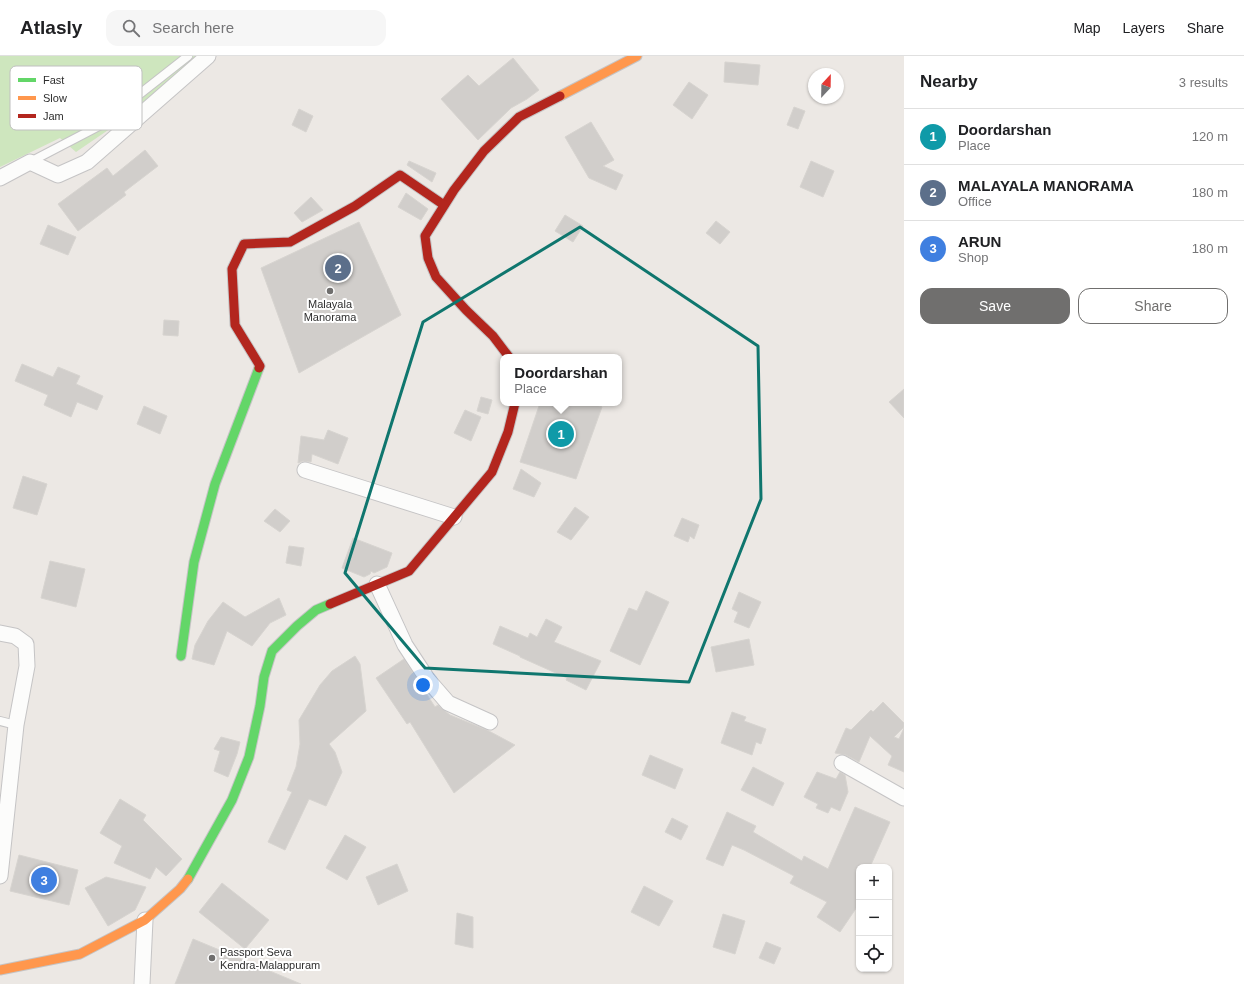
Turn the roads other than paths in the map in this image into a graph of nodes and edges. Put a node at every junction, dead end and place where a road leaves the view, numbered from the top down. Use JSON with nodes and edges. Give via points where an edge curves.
{"nodes":[{"id":1,"x":188,"y":56,"type":"edge"},
{"id":2,"x":208,"y":56,"type":"edge"},
{"id":3,"x":637,"y":56,"type":"edge"},
{"id":4,"x":142,"y":92,"type":"edge"},
{"id":5,"x":142,"y":114,"type":"edge"},
{"id":6,"x":90,"y":130,"type":"edge"},
{"id":7,"x":124,"y":130,"type":"edge"},
{"id":8,"x":30,"y":162,"type":"junction"},
{"id":9,"x":0,"y":178,"type":"edge"},
{"id":10,"x":444,"y":205,"type":"junction"},
{"id":11,"x":508,"y":354,"type":"edge"},
{"id":12,"x":514,"y":406,"type":"edge"},
{"id":13,"x":305,"y":470,"type":"dead end"},
{"id":14,"x":454,"y":517,"type":"junction"},
{"id":15,"x":378,"y":584,"type":"junction"},
{"id":16,"x":0,"y":633,"type":"edge"},
{"id":17,"x":181,"y":656,"type":"dead end"},
{"id":18,"x":0,"y":721,"type":"edge"},
{"id":19,"x":490,"y":722,"type":"dead end"},
{"id":20,"x":16,"y":725,"type":"junction"},
{"id":21,"x":842,"y":763,"type":"dead end"},
{"id":22,"x":904,"y":798,"type":"edge"},
{"id":23,"x":0,"y":876,"type":"edge"},
{"id":24,"x":144,"y":920,"type":"junction"},
{"id":25,"x":0,"y":970,"type":"edge"},
{"id":26,"x":142,"y":984,"type":"edge"}],
"edges":[{"from":1,"to":4,"type":"lane"},
{"from":2,"to":5,"type":"street"},
{"from":3,"to":10,"type":"main road","via":[[519,117],[484,151]]},
{"from":6,"to":8,"type":"lane"},
{"from":7,"to":8,"type":"street","via":[[87,162],[58,175]]},
{"from":8,"to":9,"type":"street"},
{"from":10,"to":11,"type":"main road","via":[[425,236],[428,258],[436,277]]},
{"from":10,"to":17,"type":"main road","via":[[400,175],[355,206],[290,242],[244,244],[232,270],[235,325],[260,366],[215,484],[194,562]]},
{"from":12,"to":14,"type":"main road","via":[[508,432],[492,472]]},
{"from":13,"to":14,"type":"street"},
{"from":14,"to":15,"type":"main road","via":[[409,571]]},
{"from":15,"to":19,"type":"street","via":[[405,645],[428,680],[448,703]]},
{"from":15,"to":24,"type":"main road","via":[[316,610],[272,651],[264,677],[249,757],[232,800],[192,873],[180,889]]},
{"from":16,"to":20,"type":"street","via":[[15,636],[26,644],[27,666]]},
{"from":18,"to":20,"type":"lane"},
{"from":20,"to":23,"type":"street"},
{"from":21,"to":22,"type":"street"},
{"from":24,"to":25,"type":"main road","via":[[80,954]]},
{"from":24,"to":26,"type":"street"}]}
